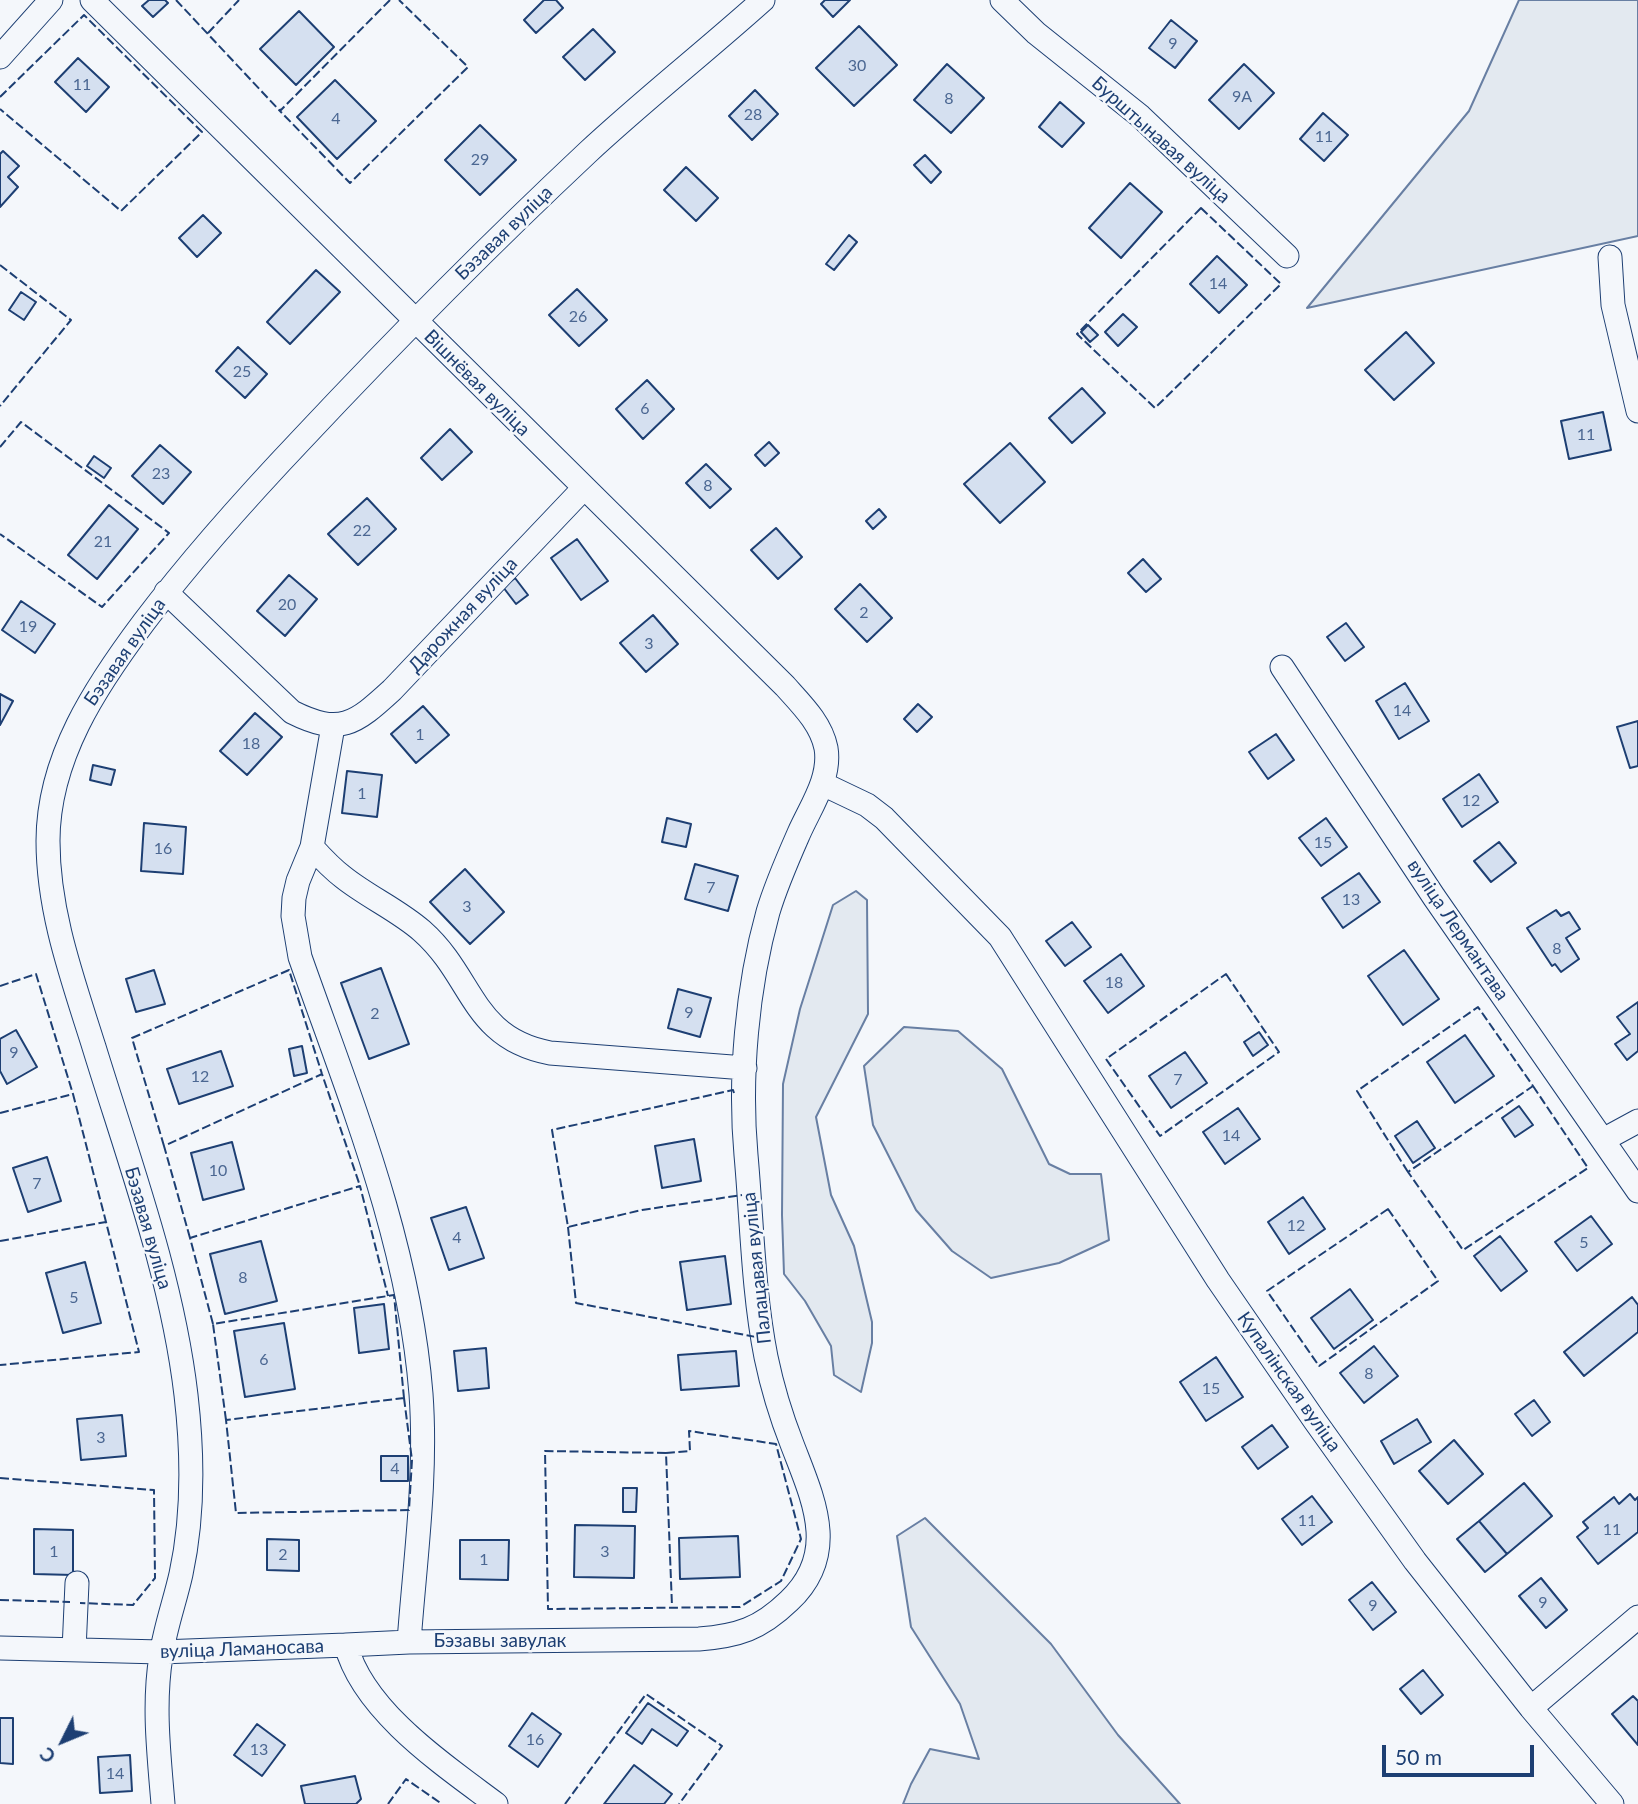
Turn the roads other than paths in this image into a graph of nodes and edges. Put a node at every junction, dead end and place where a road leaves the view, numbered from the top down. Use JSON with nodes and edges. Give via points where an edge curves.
{"nodes":[{"id":1,"x":51,"y":0,"type":"edge"},
{"id":2,"x":92,"y":0,"type":"edge"},
{"id":3,"x":763,"y":0,"type":"edge"},
{"id":4,"x":1002,"y":0,"type":"edge"},
{"id":5,"x":0,"y":57,"type":"edge"},
{"id":6,"x":1287,"y":256,"type":"dead end"},
{"id":7,"x":1610,"y":257,"type":"dead end"},
{"id":8,"x":413,"y":320,"type":"junction"},
{"id":9,"x":1638,"y":411,"type":"edge"},
{"id":10,"x":583,"y":489,"type":"junction"},
{"id":11,"x":166,"y":592,"type":"junction"},
{"id":12,"x":1282,"y":667,"type":"dead end"},
{"id":13,"x":333,"y":726,"type":"junction"},
{"id":14,"x":822,"y":783,"type":"junction"},
{"id":15,"x":312,"y":847,"type":"junction"},
{"id":16,"x":745,"y":1068,"type":"junction"},
{"id":17,"x":1638,"y":1121,"type":"edge"},
{"id":18,"x":1603,"y":1140,"type":"junction"},
{"id":19,"x":1638,"y":1191,"type":"edge"},
{"id":20,"x":78,"y":1583,"type":"dead end"},
{"id":21,"x":1638,"y":1617,"type":"edge"},
{"id":22,"x":653,"y":1640,"type":"joint"},
{"id":23,"x":409,"y":1642,"type":"junction"},
{"id":24,"x":346,"y":1645,"type":"junction"},
{"id":25,"x":0,"y":1648,"type":"edge"},
{"id":26,"x":74,"y":1650,"type":"junction"},
{"id":27,"x":161,"y":1652,"type":"junction"},
{"id":28,"x":1531,"y":1708,"type":"junction"},
{"id":29,"x":163,"y":1804,"type":"edge"},
{"id":30,"x":496,"y":1804,"type":"edge"},
{"id":31,"x":1612,"y":1804,"type":"edge"}],
"edges":[{"from":1,"to":5,"type":"street"},
{"from":2,"to":8,"type":"street","name":"Вішнёвая вуліца"},
{"from":3,"to":8,"type":"street","name":"Бэзавая вуліца","via":[[590,150]]},
{"from":4,"to":6,"type":"street","name":"Бурштынавая вуліца","via":[[1140,116]]},
{"from":7,"to":9,"type":"street","via":[[1614,305]]},
{"from":8,"to":10,"type":"street","name":"Вішнёвая вуліца"},
{"from":8,"to":11,"type":"street","name":"Бэзавая вуліца","via":[[247,496]]},
{"from":10,"to":13,"type":"street","name":"Дарожная вуліца","via":[[392,690],[354,721]]},
{"from":10,"to":14,"type":"street","name":"Вішнёвая вуліца","via":[[805,708],[826,747]]},
{"from":11,"to":13,"type":"street","via":[[292,712]]},
{"from":11,"to":27,"type":"street","name":"Бэзавая вуліца","via":[[101,681],[79,720],[51,800],[48,839],[59,933],[153,1238],[186,1393],[192,1489],[189,1532]]},
{"from":12,"to":18,"type":"street","name":"вуліца Лермантава"},
{"from":13,"to":15,"type":"street"},
{"from":14,"to":16,"type":"street","name":"Палацавая вуліца","via":[[768,911]]},
{"from":14,"to":28,"type":"street","name":"Купалінская вуліца","via":[[884,818],[1000,937],[1285,1378],[1415,1561]]},
{"from":15,"to":16,"type":"street","via":[[343,877],[424,933],[455,970],[483,1015],[513,1042],[550,1053]]},
{"from":15,"to":23,"type":"street","via":[[294,898],[295,936],[398,1247],[421,1392],[422,1475]]},
{"from":16,"to":22,"type":"street","name":"Палацавая вуліца","via":[[744,1141],[766,1357],[817,1512],[819,1544],[813,1571],[799,1592],[756,1627],[730,1637]]},
{"from":17,"to":18,"type":"street"},
{"from":18,"to":19,"type":"street","name":"вуліца Лермантава"},
{"from":20,"to":26,"type":"street"},
{"from":21,"to":28,"type":"street"},
{"from":22,"to":23,"type":"street","name":"Бэзавы завулак"},
{"from":23,"to":24,"type":"street","name":"Бэзавы завулак"},
{"from":24,"to":27,"type":"street","name":"вуліца Ламаносава"},
{"from":24,"to":30,"type":"street","name":"вуліца Ламаносава","via":[[361,1682],[377,1702],[429,1752]]},
{"from":25,"to":26,"type":"street","name":"вуліца Ламаносава"},
{"from":26,"to":27,"type":"street","name":"вуліца Ламаносава"},
{"from":27,"to":29,"type":"street","name":"Бэзавая вуліца","via":[[156,1719]]},
{"from":28,"to":31,"type":"street","name":"Купалінская вуліца"}]}
